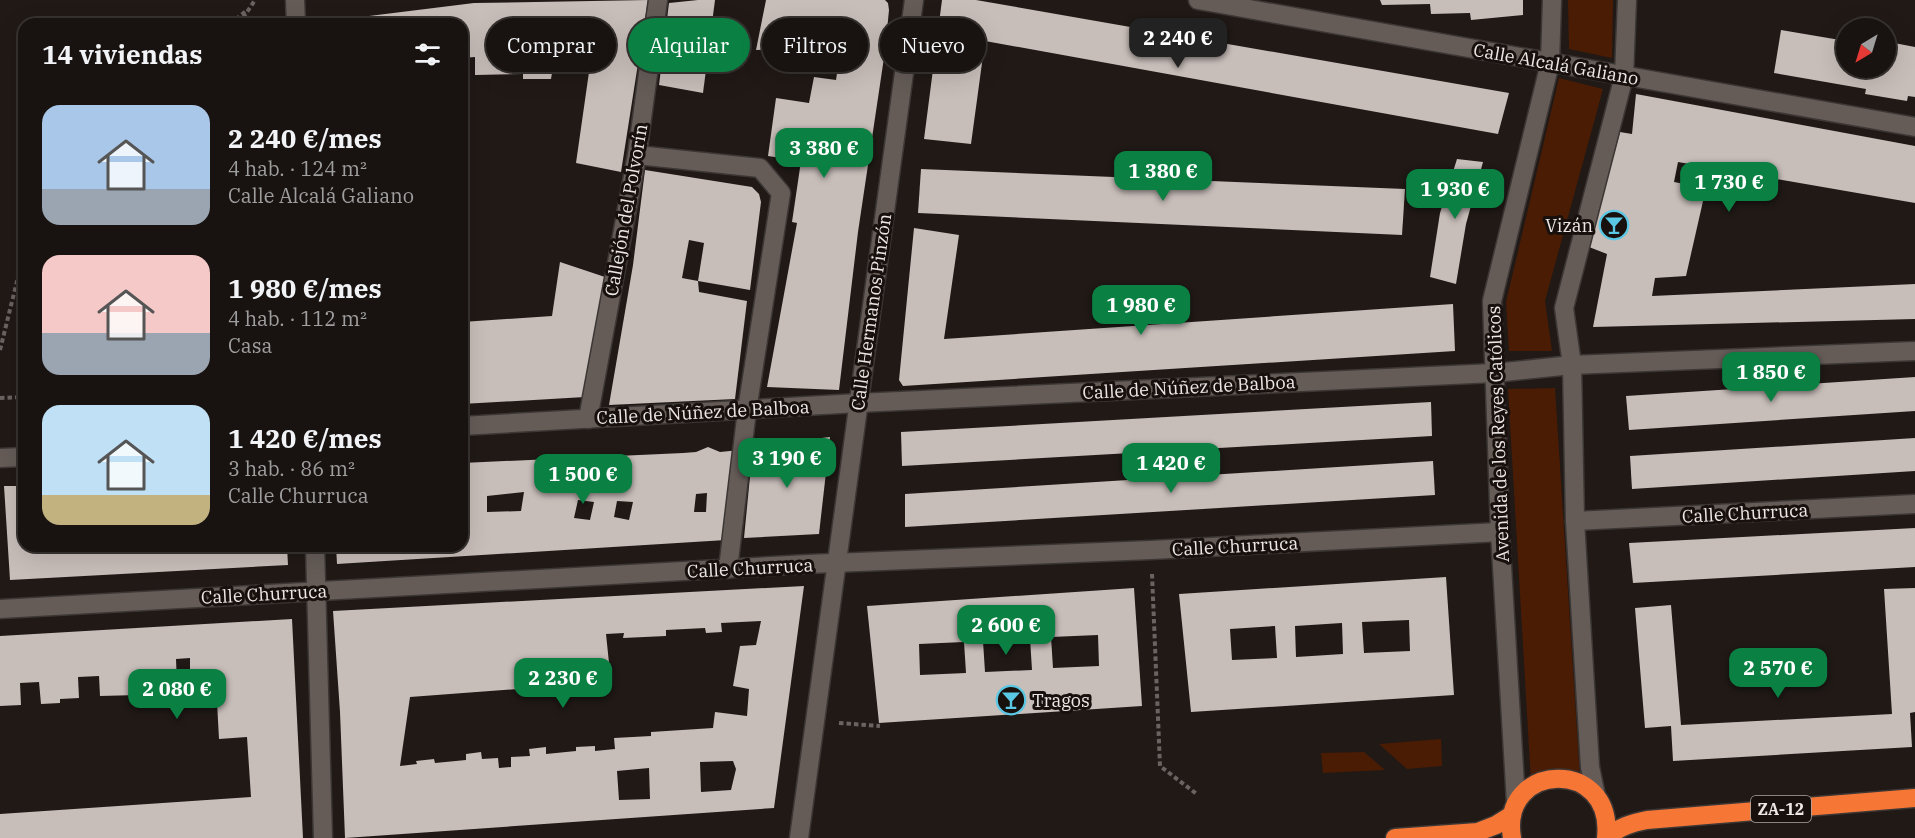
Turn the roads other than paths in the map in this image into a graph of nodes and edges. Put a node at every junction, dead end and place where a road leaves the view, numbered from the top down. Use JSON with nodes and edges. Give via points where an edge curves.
{"nodes":[{"id":1,"x":296,"y":0,"type":"edge"},
{"id":2,"x":658,"y":0,"type":"edge"},
{"id":3,"x":914,"y":0,"type":"edge"},
{"id":4,"x":1198,"y":0,"type":"edge"},
{"id":5,"x":1552,"y":0,"type":"edge"},
{"id":6,"x":1628,"y":0,"type":"edge"},
{"id":7,"x":296,"y":18,"type":"edge"},
{"id":8,"x":1550,"y":63,"type":"junction"},
{"id":9,"x":1624,"y":76,"type":"junction"},
{"id":10,"x":1915,"y":127,"type":"edge"},
{"id":11,"x":637,"y":155,"type":"junction"},
{"id":12,"x":1915,"y":351,"type":"edge"},
{"id":13,"x":1572,"y":364,"type":"junction"},
{"id":14,"x":1494,"y":373,"type":"junction"},
{"id":15,"x":858,"y":403,"type":"junction"},
{"id":16,"x":747,"y":410,"type":"junction"},
{"id":17,"x":588,"y":419,"type":"junction"},
{"id":18,"x":468,"y":426,"type":"edge"},
{"id":19,"x":18,"y":457,"type":"edge"},
{"id":20,"x":0,"y":458,"type":"edge"},
{"id":21,"x":1915,"y":504,"type":"edge"},
{"id":22,"x":1575,"y":521,"type":"junction"},
{"id":23,"x":1500,"y":532,"type":"junction"},
{"id":24,"x":315,"y":552,"type":"edge"},
{"id":25,"x":836,"y":563,"type":"junction"},
{"id":26,"x":728,"y":569,"type":"junction"},
{"id":27,"x":316,"y":591,"type":"junction"},
{"id":28,"x":0,"y":609,"type":"edge"},
{"id":29,"x":1915,"y":798,"type":"edge"},
{"id":30,"x":1600,"y":803,"type":"junction"},
{"id":31,"x":1514,"y":809,"type":"junction"},
{"id":32,"x":1646,"y":820,"type":"junction"},
{"id":33,"x":1470,"y":833,"type":"junction"},
{"id":34,"x":323,"y":838,"type":"edge"},
{"id":35,"x":800,"y":838,"type":"edge"},
{"id":36,"x":1395,"y":838,"type":"edge"},
{"id":37,"x":1498,"y":838,"type":"edge"},
{"id":38,"x":1512,"y":838,"type":"edge"},
{"id":39,"x":1606,"y":838,"type":"edge"}],
"edges":[{"from":1,"to":7,"type":"street"},
{"from":2,"to":11,"type":"street","name":"Callejón del Polvorín"},
{"from":3,"to":15,"type":"street","name":"Calle Hermanos Pinzón"},
{"from":4,"to":8,"type":"street","name":"Calle Alcalá Galiano"},
{"from":5,"to":8,"type":"street","name":"Avenida de los Reyes Católicos"},
{"from":6,"to":9,"type":"street"},
{"from":8,"to":9,"type":"street","name":"Calle Alcalá Galiano"},
{"from":8,"to":14,"type":"street","name":"Avenida de los Reyes Católicos","via":[[1492,301]]},
{"from":9,"to":10,"type":"street","name":"Calle Alcalá Galiano"},
{"from":9,"to":13,"type":"street","via":[[1564,308]]},
{"from":11,"to":16,"type":"street","via":[[760,168],[781,193]]},
{"from":11,"to":17,"type":"street","name":"Callejón del Polvorín"},
{"from":12,"to":13,"type":"street","name":"Calle de Núñez de Balboa"},
{"from":13,"to":14,"type":"street","name":"Calle de Núñez de Balboa"},
{"from":13,"to":22,"type":"street"},
{"from":14,"to":15,"type":"street","name":"Calle de Núñez de Balboa"},
{"from":14,"to":23,"type":"street","name":"Avenida de los Reyes Católicos"},
{"from":15,"to":16,"type":"street","name":"Calle de Núñez de Balboa"},
{"from":15,"to":25,"type":"street","name":"Calle Hermanos Pinzón"},
{"from":16,"to":17,"type":"street","name":"Calle de Núñez de Balboa"},
{"from":16,"to":26,"type":"street"},
{"from":17,"to":18,"type":"street","name":"Calle de Núñez de Balboa"},
{"from":19,"to":20,"type":"street"},
{"from":21,"to":22,"type":"street","name":"Calle Churruca"},
{"from":22,"to":30,"type":"street","via":[[1590,767]]},
{"from":23,"to":25,"type":"street","name":"Calle Churruca"},
{"from":23,"to":31,"type":"street","name":"Avenida de los Reyes Católicos"},
{"from":24,"to":27,"type":"street"},
{"from":25,"to":26,"type":"street","name":"Calle Churruca"},
{"from":25,"to":35,"type":"street","name":"Calle Hermanos Pinzón"},
{"from":26,"to":27,"type":"street","name":"Calle Churruca"},
{"from":27,"to":28,"type":"street","name":"Calle Churruca"},
{"from":27,"to":34,"type":"street"},
{"from":29,"to":32,"type":"highway","number":"ZA-12"},
{"from":30,"to":31,"type":"highway","number":"ZA-12","via":[[1576,781],[1551,778],[1533,785]]},
{"from":30,"to":32,"type":"highway","number":"ZA-12","via":[[1626,818]]},
{"from":30,"to":39,"type":"highway","number":"ZA-12","via":[[1608,825]]},
{"from":31,"to":33,"type":"highway","via":[[1490,827]]},
{"from":31,"to":38,"type":"highway"},
{"from":32,"to":39,"type":"highway","number":"ZA-12"},
{"from":33,"to":36,"type":"highway"},
{"from":33,"to":37,"type":"highway"}]}
